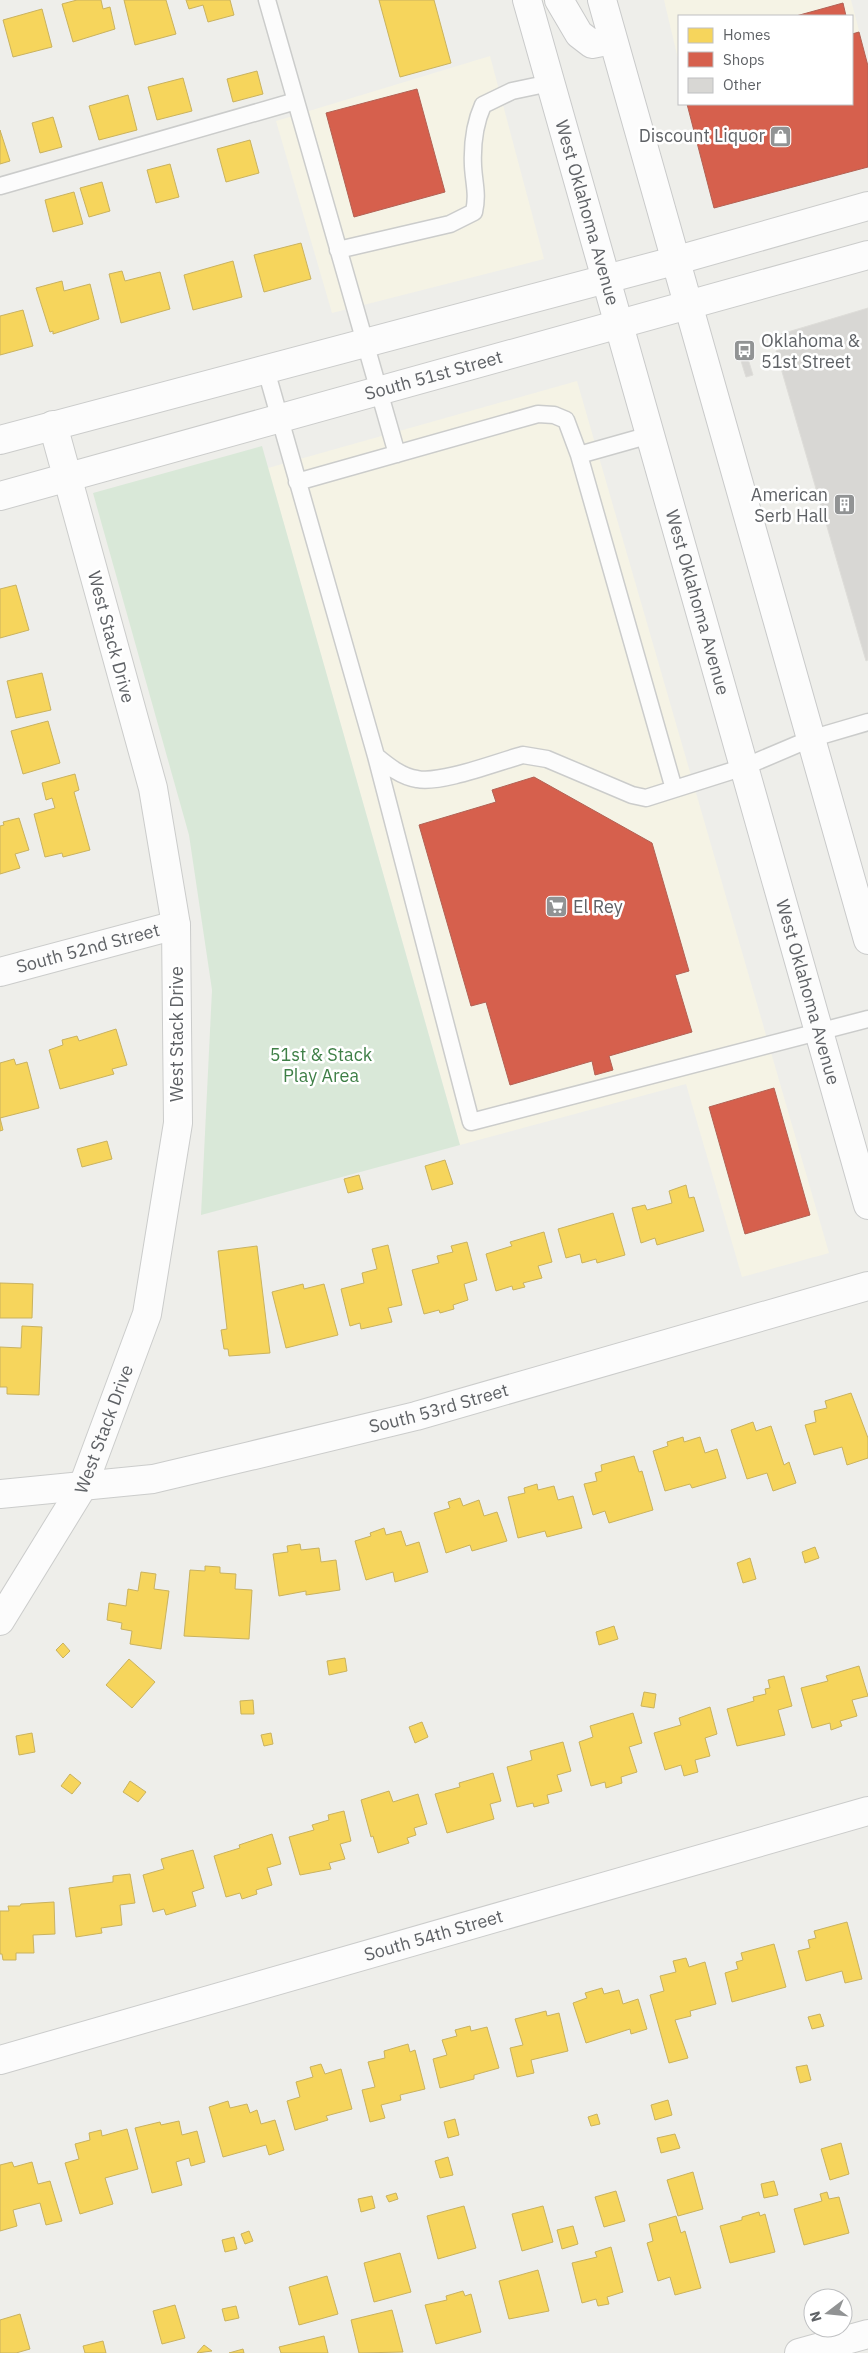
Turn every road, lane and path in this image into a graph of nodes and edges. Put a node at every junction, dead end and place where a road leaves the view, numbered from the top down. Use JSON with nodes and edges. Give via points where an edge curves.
{"nodes":[{"id":1,"x":267,"y":0,"type":"edge"},
{"id":2,"x":527,"y":0,"type":"edge"},
{"id":3,"x":559,"y":0,"type":"edge"},
{"id":4,"x":602,"y":0,"type":"edge"},
{"id":5,"x":612,"y":40,"type":"junction"},
{"id":6,"x":550,"y":83,"type":"junction"},
{"id":7,"x":296,"y":101,"type":"junction"},
{"id":8,"x":0,"y":186,"type":"edge"},
{"id":9,"x":868,"y":206,"type":"edge"},
{"id":10,"x":338,"y":250,"type":"junction"},
{"id":11,"x":868,"y":255,"type":"edge"},
{"id":12,"x":674,"y":261,"type":"junction"},
{"id":13,"x":605,"y":278,"type":"junction"},
{"id":14,"x":688,"y":305,"type":"junction"},
{"id":15,"x":619,"y":324,"type":"junction"},
{"id":16,"x":365,"y":344,"type":"junction"},
{"id":17,"x":266,"y":370,"type":"junction"},
{"id":18,"x":379,"y":391,"type":"junction"},
{"id":19,"x":279,"y":419,"type":"junction"},
{"id":20,"x":53,"y":426,"type":"junction"},
{"id":21,"x":650,"y":435,"type":"junction"},
{"id":22,"x":0,"y":440,"type":"edge"},
{"id":23,"x":397,"y":454,"type":"junction"},
{"id":24,"x":579,"y":456,"type":"junction"},
{"id":25,"x":68,"y":478,"type":"junction"},
{"id":26,"x":297,"y":482,"type":"junction"},
{"id":27,"x":0,"y":496,"type":"edge"},
{"id":28,"x":868,"y":722,"type":"edge"},
{"id":29,"x":810,"y":739,"type":"junction"},
{"id":30,"x":376,"y":756,"type":"junction"},
{"id":31,"x":744,"y":767,"type":"junction"},
{"id":32,"x":674,"y":789,"type":"junction"},
{"id":33,"x":861,"y":891,"type":"edge"},
{"id":34,"x":176,"y":925,"type":"junction"},
{"id":35,"x":868,"y":940,"type":"edge"},
{"id":36,"x":0,"y":972,"type":"edge"},
{"id":37,"x":868,"y":1019,"type":"edge"},
{"id":38,"x":820,"y":1032,"type":"junction"},
{"id":39,"x":868,"y":1205,"type":"edge"},
{"id":40,"x":868,"y":1286,"type":"edge"},
{"id":41,"x":83,"y":1486,"type":"junction"},
{"id":42,"x":0,"y":1494,"type":"edge"},
{"id":43,"x":0,"y":1621,"type":"edge"},
{"id":44,"x":868,"y":1811,"type":"edge"},
{"id":45,"x":0,"y":2060,"type":"edge"},
{"id":46,"x":868,"y":2334,"type":"edge"},
{"id":47,"x":798,"y":2353,"type":"edge"}],
"edges":[{"from":1,"to":7,"type":"lane"},
{"from":2,"to":6,"type":"street","name":"West Oklahoma Avenue"},
{"from":3,"to":5,"type":"street","via":[[579,34],[592,44]]},
{"from":4,"to":5,"type":"street"},
{"from":5,"to":12,"type":"street"},
{"from":6,"to":10,"type":"lane","via":[[512,91],[483,105],[473,134],[477,196],[474,212],[450,224]]},
{"from":6,"to":13,"type":"street","name":"West Oklahoma Avenue"},
{"from":7,"to":8,"type":"lane"},
{"from":7,"to":10,"type":"lane"},
{"from":9,"to":12,"type":"street"},
{"from":10,"to":16,"type":"lane"},
{"from":11,"to":14,"type":"street","name":"South 51st Street"},
{"from":12,"to":13,"type":"street"},
{"from":12,"to":14,"type":"street"},
{"from":13,"to":15,"type":"street","name":"West Oklahoma Avenue"},
{"from":13,"to":16,"type":"street"},
{"from":14,"to":15,"type":"street","name":"South 51st Street"},
{"from":14,"to":29,"type":"street"},
{"from":15,"to":18,"type":"street","name":"South 51st Street"},
{"from":15,"to":21,"type":"street","name":"West Oklahoma Avenue"},
{"from":16,"to":17,"type":"street"},
{"from":16,"to":18,"type":"lane"},
{"from":17,"to":19,"type":"lane"},
{"from":17,"to":20,"type":"street"},
{"from":18,"to":19,"type":"street","name":"South 51st Street"},
{"from":18,"to":23,"type":"lane"},
{"from":19,"to":25,"type":"street","name":"South 51st Street"},
{"from":19,"to":26,"type":"lane"},
{"from":20,"to":22,"type":"street"},
{"from":20,"to":25,"type":"street","name":"West Stack Drive"},
{"from":21,"to":24,"type":"lane"},
{"from":21,"to":31,"type":"street","name":"West Oklahoma Avenue"},
{"from":23,"to":24,"type":"lane","via":[[538,414],[566,420]]},
{"from":23,"to":26,"type":"lane"},
{"from":24,"to":32,"type":"lane"},
{"from":25,"to":27,"type":"street","name":"South 51st Street"},
{"from":25,"to":34,"type":"street","name":"West Stack Drive","via":[[153,788]]},
{"from":26,"to":30,"type":"lane"},
{"from":28,"to":29,"type":"lane"},
{"from":29,"to":31,"type":"lane"},
{"from":29,"to":33,"type":"street"},
{"from":30,"to":32,"type":"lane","via":[[393,769],[416,779],[431,780],[523,755],[547,759],[632,795],[646,798]]},
{"from":30,"to":38,"type":"lane","via":[[471,1122]]},
{"from":31,"to":32,"type":"lane"},
{"from":31,"to":38,"type":"street","name":"West Oklahoma Avenue"},
{"from":33,"to":35,"type":"street"},
{"from":34,"to":36,"type":"street","name":"South 52nd Street"},
{"from":34,"to":41,"type":"street","name":"West Stack Drive","via":[[178,1123],[147,1314]]},
{"from":37,"to":38,"type":"lane"},
{"from":38,"to":39,"type":"street","name":"West Oklahoma Avenue"},
{"from":40,"to":41,"type":"street","name":"South 53rd Street","via":[[416,1416],[153,1479]]},
{"from":41,"to":42,"type":"street","name":"South 53rd Street"},
{"from":41,"to":43,"type":"street","name":"West Stack Drive"},
{"from":44,"to":45,"type":"street","name":"South 54th Street"},
{"from":46,"to":47,"type":"street"}]}
